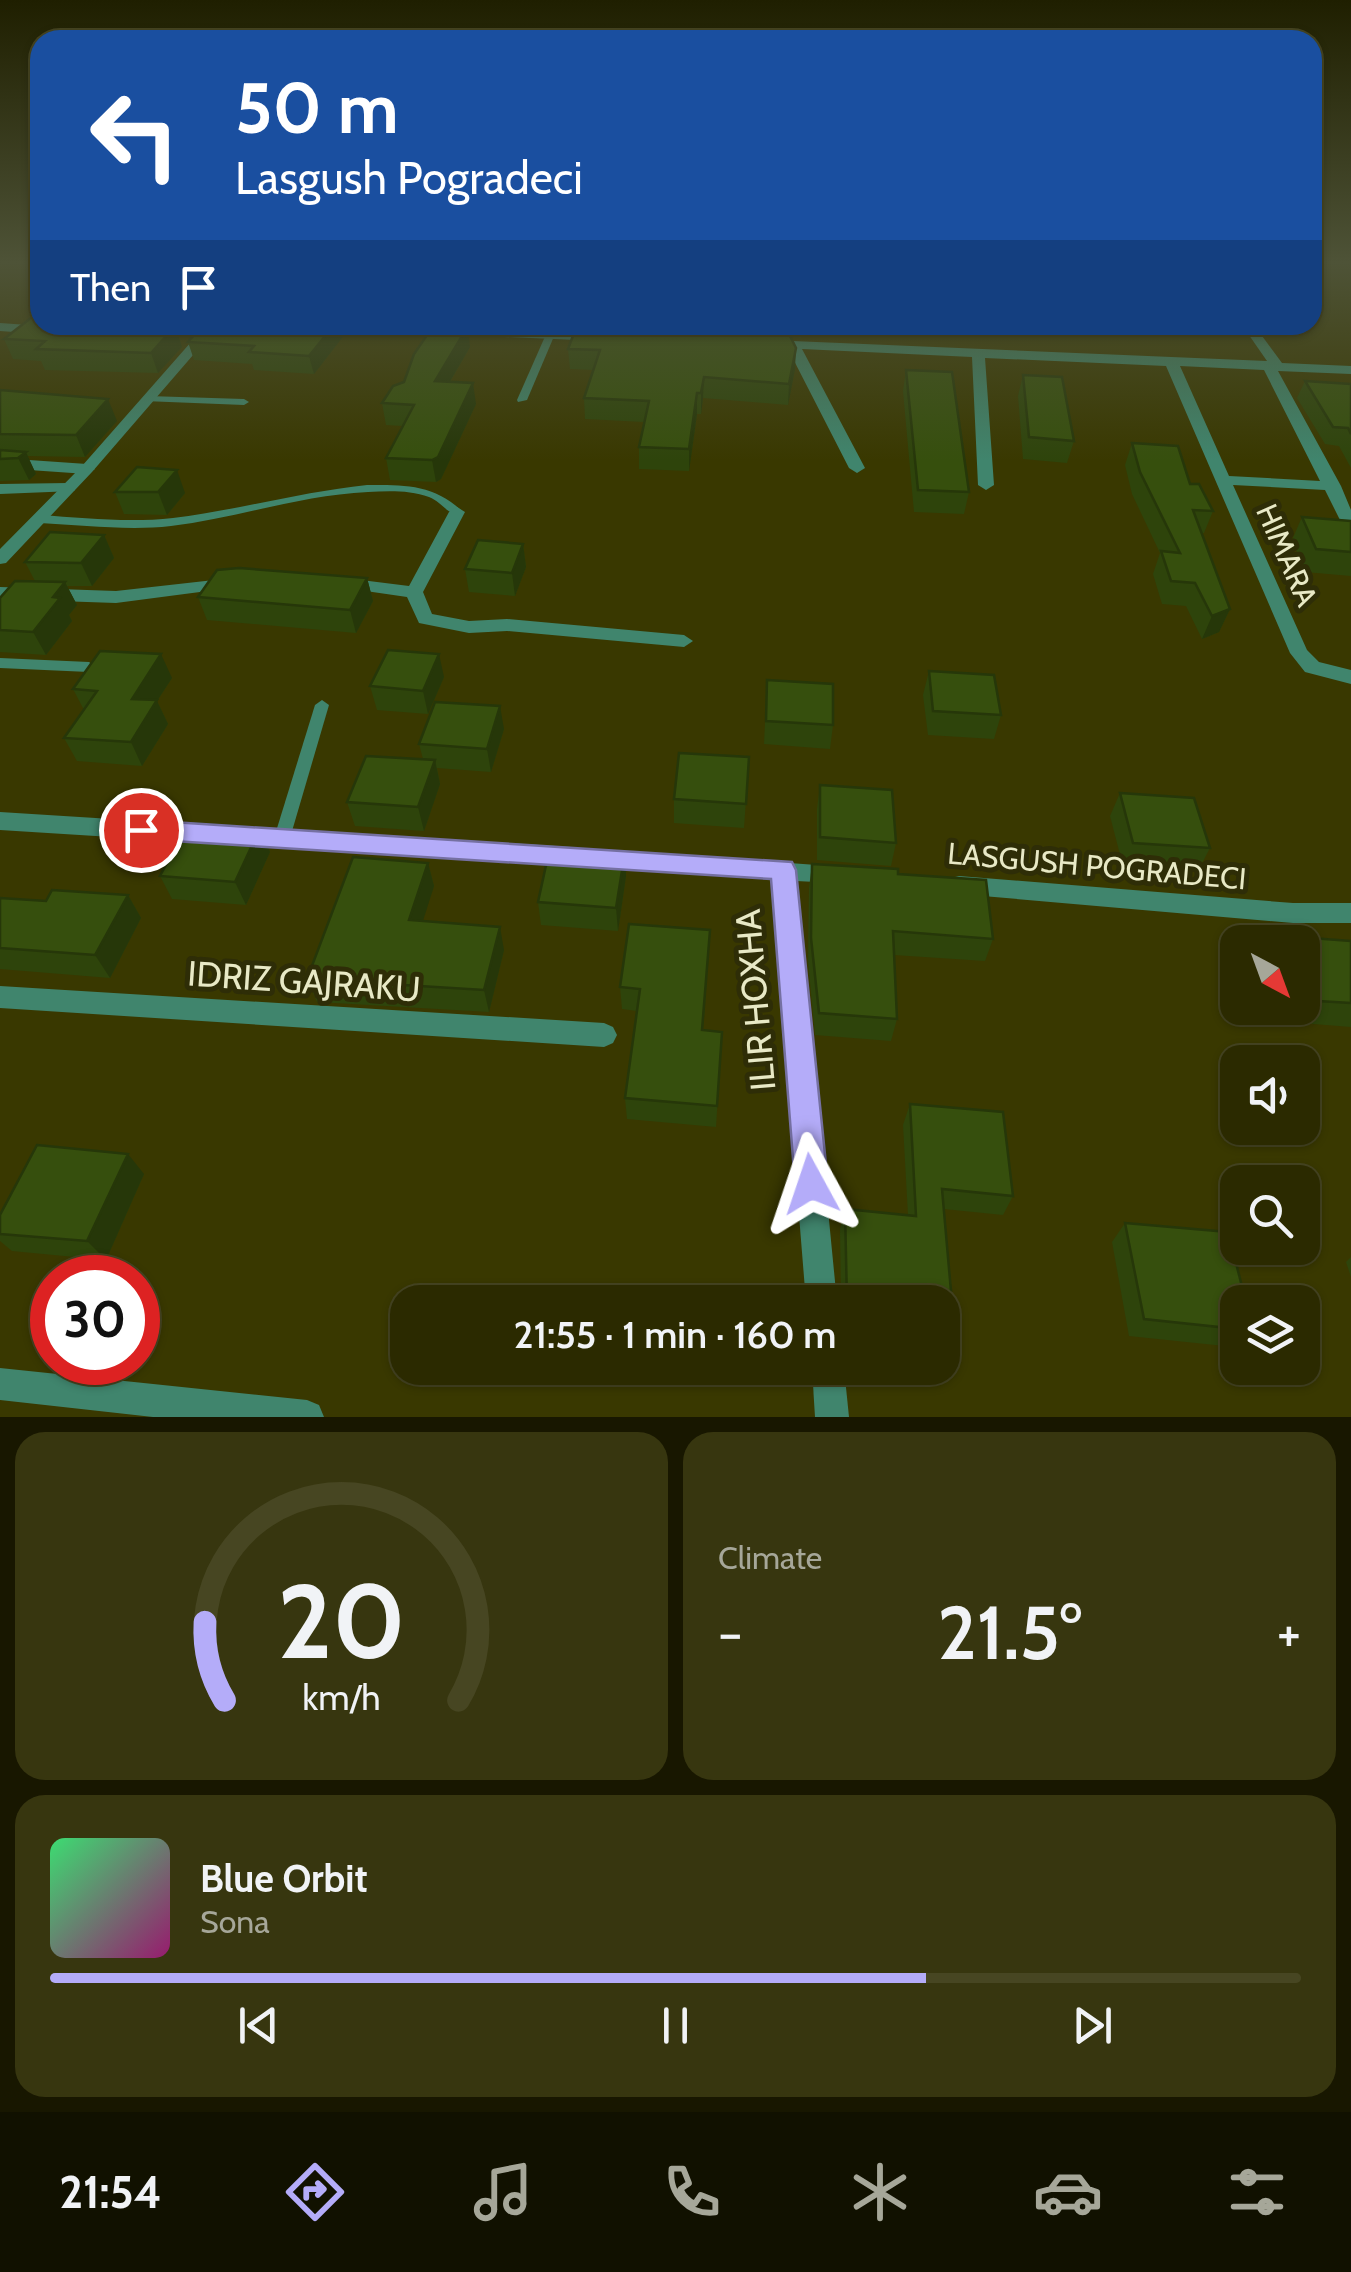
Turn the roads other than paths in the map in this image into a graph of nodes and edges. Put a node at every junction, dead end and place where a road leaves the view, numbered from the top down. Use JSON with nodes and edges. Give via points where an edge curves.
{"nodes":[{"id":1,"x":204,"y":335,"type":"edge"},
{"id":2,"x":424,"y":335,"type":"edge"},
{"id":3,"x":550,"y":335,"type":"edge"},
{"id":4,"x":607,"y":335,"type":"edge"},
{"id":5,"x":1254,"y":335,"type":"edge"},
{"id":6,"x":618,"y":337,"type":"edge"},
{"id":7,"x":179,"y":339,"type":"dead end"},
{"id":8,"x":199,"y":340,"type":"junction"},
{"id":9,"x":754,"y":343,"type":"edge"},
{"id":10,"x":793,"y":345,"type":"junction"},
{"id":11,"x":420,"y":348,"type":"edge"},
{"id":12,"x":978,"y":353,"type":"junction"},
{"id":13,"x":1171,"y":361,"type":"junction"},
{"id":14,"x":1273,"y":366,"type":"junction"},
{"id":15,"x":1351,"y":370,"type":"edge"},
{"id":16,"x":148,"y":398,"type":"junction"},
{"id":17,"x":522,"y":400,"type":"dead end"},
{"id":18,"x":244,"y":402,"type":"dead end"},
{"id":19,"x":0,"y":463,"type":"edge"},
{"id":20,"x":857,"y":468,"type":"dead end"},
{"id":21,"x":87,"y":469,"type":"junction"},
{"id":22,"x":1224,"y":480,"type":"junction"},
{"id":23,"x":986,"y":485,"type":"dead end"},
{"id":24,"x":1332,"y":486,"type":"junction"},
{"id":25,"x":1351,"y":487,"type":"edge"},
{"id":26,"x":68,"y":488,"type":"junction"},
{"id":27,"x":0,"y":490,"type":"edge"},
{"id":28,"x":457,"y":512,"type":"joint"},
{"id":29,"x":40,"y":519,"type":"junction"},
{"id":30,"x":1351,"y":526,"type":"edge"},
{"id":31,"x":3,"y":552,"type":"edge"},
{"id":32,"x":254,"y":580,"type":"edge"},
{"id":33,"x":328,"y":580,"type":"edge"},
{"id":34,"x":0,"y":592,"type":"edge"},
{"id":35,"x":414,"y":592,"type":"junction"},
{"id":36,"x":684,"y":641,"type":"dead end"},
{"id":37,"x":0,"y":662,"type":"edge"},
{"id":38,"x":89,"y":667,"type":"edge"},
{"id":39,"x":1351,"y":677,"type":"edge"},
{"id":40,"x":322,"y":705,"type":"dead end"},
{"id":41,"x":0,"y":821,"type":"edge"},
{"id":42,"x":282,"y":838,"type":"junction"},
{"id":43,"x":783,"y":870,"type":"junction"},
{"id":44,"x":862,"y":876,"type":"edge"},
{"id":45,"x":940,"y":883,"type":"edge"},
{"id":46,"x":1351,"y":912,"type":"edge"},
{"id":47,"x":0,"y":998,"type":"edge"},
{"id":48,"x":604,"y":1035,"type":"dead end"},
{"id":49,"x":820,"y":1285,"type":"edge"},
{"id":50,"x":0,"y":1384,"type":"edge"},
{"id":51,"x":829,"y":1385,"type":"edge"},
{"id":52,"x":307,"y":1417,"type":"edge"},
{"id":53,"x":832,"y":1417,"type":"edge"}],
"edges":[{"from":1,"to":8,"type":"street"},
{"from":2,"to":11,"type":"lane"},
{"from":3,"to":17,"type":"lane"},
{"from":4,"to":6,"type":"street"},
{"from":5,"to":14,"type":"street"},
{"from":7,"to":8,"type":"street"},
{"from":8,"to":16,"type":"street"},
{"from":9,"to":10,"type":"street"},
{"from":10,"to":12,"type":"street"},
{"from":10,"to":20,"type":"street"},
{"from":12,"to":13,"type":"street"},
{"from":12,"to":23,"type":"street"},
{"from":13,"to":14,"type":"street"},
{"from":13,"to":22,"type":"street","name":"HIMARA"},
{"from":14,"to":15,"type":"street"},
{"from":14,"to":24,"type":"street"},
{"from":16,"to":18,"type":"lane"},
{"from":16,"to":21,"type":"street"},
{"from":19,"to":21,"type":"street"},
{"from":21,"to":26,"type":"street"},
{"from":22,"to":24,"type":"street","name":"HIMARA"},
{"from":22,"to":39,"type":"street","name":"HIMARA","via":[[1299,652],[1312,667]]},
{"from":24,"to":25,"type":"lane"},
{"from":24,"to":30,"type":"street"},
{"from":26,"to":27,"type":"street"},
{"from":26,"to":29,"type":"street"},
{"from":28,"to":29,"type":"lane","via":[[432,491],[381,487],[164,523]]},
{"from":28,"to":35,"type":"street"},
{"from":29,"to":31,"type":"street"},
{"from":32,"to":34,"type":"street","via":[[116,597]]},
{"from":33,"to":35,"type":"street"},
{"from":35,"to":36,"type":"street","via":[[425,619],[440,622]]},
{"from":37,"to":38,"type":"lane"},
{"from":40,"to":42,"type":"lane"},
{"from":41,"to":42,"type":"street"},
{"from":42,"to":43,"type":"street"},
{"from":43,"to":44,"type":"street"},
{"from":43,"to":49,"type":"street","name":"ILIR HOXHA"},
{"from":45,"to":46,"type":"street","name":"LASGUSH POGRADECI","via":[[1293,913]]},
{"from":47,"to":48,"type":"street","name":"IDRIZ GAJRAKU"},
{"from":50,"to":52,"type":"street"},
{"from":51,"to":53,"type":"street"}]}
